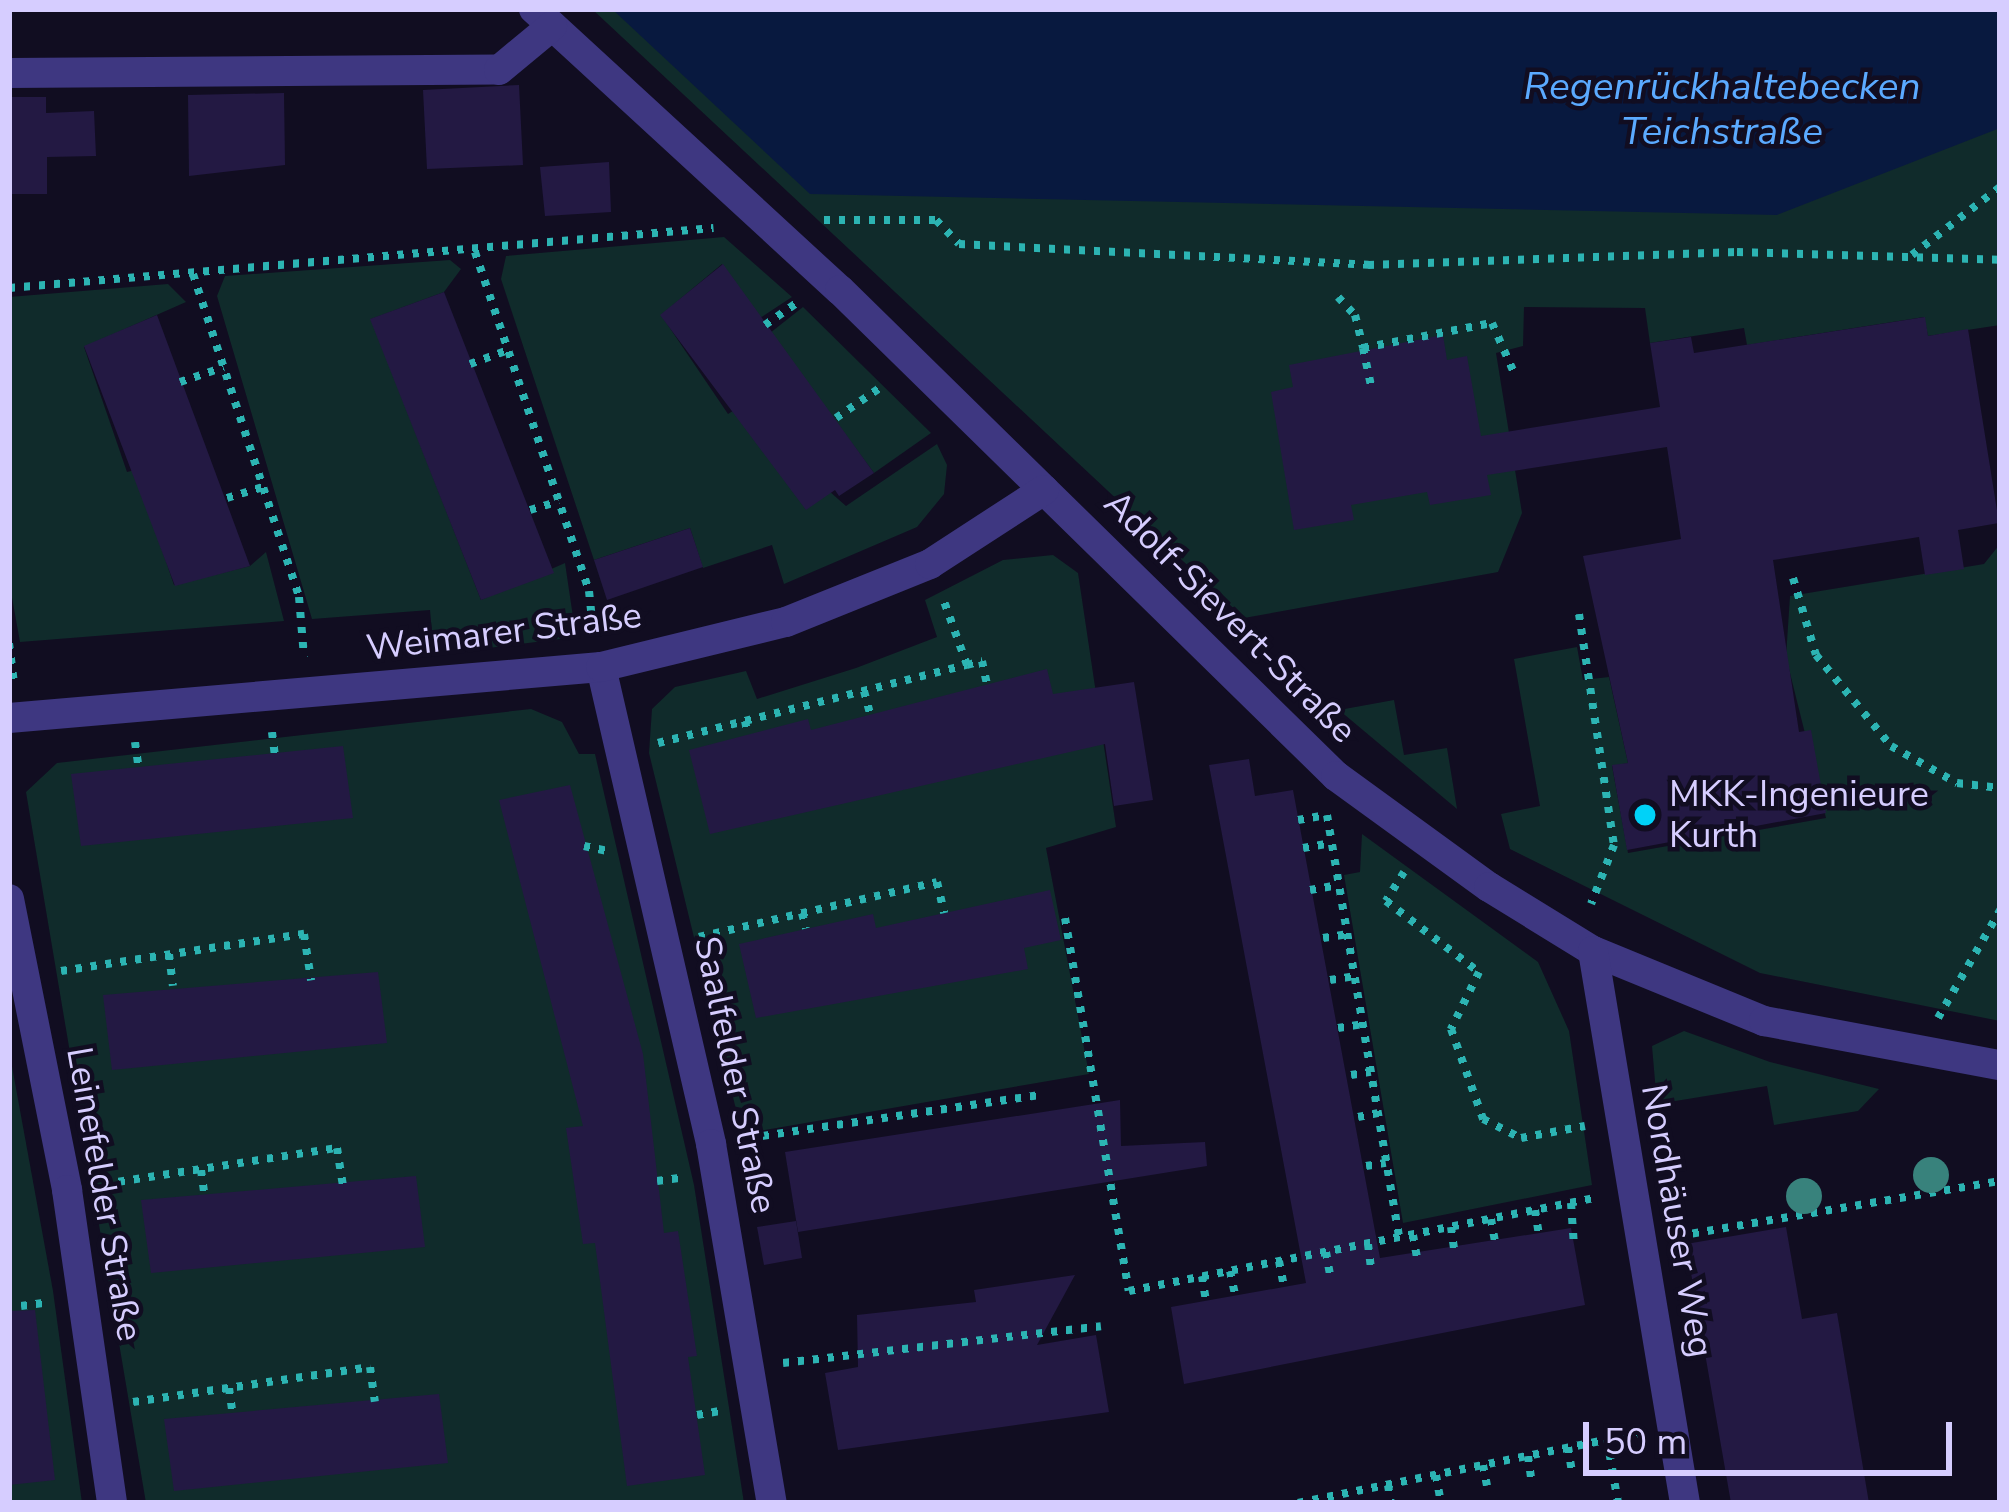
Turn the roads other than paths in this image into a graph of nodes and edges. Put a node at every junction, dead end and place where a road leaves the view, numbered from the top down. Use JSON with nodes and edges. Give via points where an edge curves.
{"nodes":[{"id":1,"x":543,"y":18,"type":"edge"},
{"id":2,"x":9,"y":73,"type":"edge"},
{"id":3,"x":1044,"y":490,"type":"junction"},
{"id":4,"x":601,"y":667,"type":"junction"},
{"id":5,"x":9,"y":718,"type":"edge"},
{"id":6,"x":9,"y":899,"type":"edge"},
{"id":7,"x":1593,"y":951,"type":"junction"},
{"id":8,"x":2000,"y":1065,"type":"edge"},
{"id":9,"x":112,"y":1503,"type":"edge"},
{"id":10,"x":772,"y":1503,"type":"edge"},
{"id":11,"x":1685,"y":1503,"type":"edge"}],
"edges":[{"from":1,"to":2,"type":"street","via":[[499,70]]},
{"from":1,"to":3,"type":"street","name":"Adolf-Sievert-Straße"},
{"from":3,"to":4,"type":"street","name":"Weimarer Straße","via":[[930,564],[786,622]]},
{"from":3,"to":7,"type":"street","name":"Adolf-Sievert-Straße","via":[[1336,776]]},
{"from":4,"to":5,"type":"street","name":"Weimarer Straße"},
{"from":4,"to":10,"type":"street","name":"Saalfelder Straße","via":[[711,1144]]},
{"from":6,"to":9,"type":"street","name":"Leinefelder Straße","via":[[67,1190]]},
{"from":7,"to":8,"type":"street","name":"Adolf-Sievert-Straße","via":[[1764,1021]]},
{"from":7,"to":11,"type":"street","name":"Nordhäuser Weg"}]}
